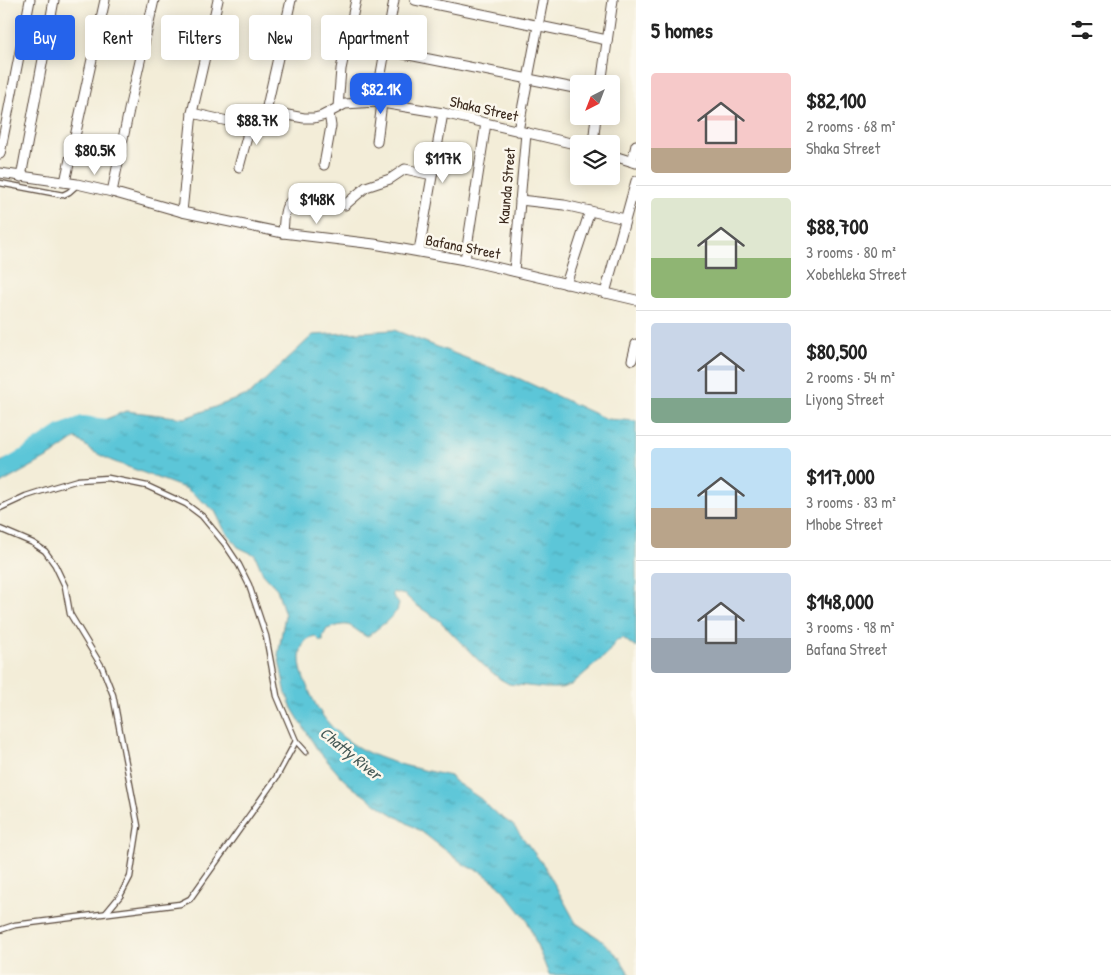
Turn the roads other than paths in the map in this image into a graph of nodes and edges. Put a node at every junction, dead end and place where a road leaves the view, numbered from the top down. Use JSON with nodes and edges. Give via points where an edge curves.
{"nodes":[{"id":1,"x":30,"y":0,"type":"edge"},
{"id":2,"x":54,"y":0,"type":"edge"},
{"id":3,"x":105,"y":0,"type":"edge"},
{"id":4,"x":154,"y":0,"type":"edge"},
{"id":5,"x":218,"y":0,"type":"edge"},
{"id":6,"x":291,"y":0,"type":"edge"},
{"id":7,"x":356,"y":0,"type":"edge"},
{"id":8,"x":394,"y":0,"type":"edge"},
{"id":9,"x":415,"y":0,"type":"edge"},
{"id":10,"x":543,"y":0,"type":"edge"},
{"id":11,"x":613,"y":0,"type":"edge"},
{"id":12,"x":391,"y":15,"type":"edge"},
{"id":13,"x":539,"y":25,"type":"junction"},
{"id":14,"x":607,"y":40,"type":"junction"},
{"id":15,"x":427,"y":58,"type":"edge"},
{"id":16,"x":383,"y":60,"type":"edge"},
{"id":17,"x":602,"y":75,"type":"edge"},
{"id":18,"x":528,"y":78,"type":"junction"},
{"id":19,"x":570,"y":87,"type":"edge"},
{"id":20,"x":379,"y":102,"type":"junction"},
{"id":21,"x":338,"y":106,"type":"junction"},
{"id":22,"x":266,"y":111,"type":"junction"},
{"id":23,"x":192,"y":113,"type":"junction"},
{"id":24,"x":328,"y":113,"type":"junction"},
{"id":25,"x":443,"y":114,"type":"junction"},
{"id":26,"x":247,"y":121,"type":"junction"},
{"id":27,"x":486,"y":123,"type":"junction"},
{"id":28,"x":522,"y":132,"type":"junction"},
{"id":29,"x":377,"y":142,"type":"dead end"},
{"id":30,"x":570,"y":143,"type":"edge"},
{"id":31,"x":636,"y":145,"type":"edge"},
{"id":32,"x":0,"y":154,"type":"edge"},
{"id":33,"x":620,"y":158,"type":"edge"},
{"id":34,"x":634,"y":162,"type":"edge"},
{"id":35,"x":324,"y":165,"type":"dead end"},
{"id":36,"x":239,"y":167,"type":"dead end"},
{"id":37,"x":0,"y":173,"type":"edge"},
{"id":38,"x":432,"y":175,"type":"junction"},
{"id":39,"x":21,"y":177,"type":"junction"},
{"id":40,"x":636,"y":181,"type":"edge"},
{"id":41,"x":65,"y":182,"type":"junction"},
{"id":42,"x":0,"y":183,"type":"edge"},
{"id":43,"x":77,"y":184,"type":"junction"},
{"id":44,"x":112,"y":192,"type":"junction"},
{"id":45,"x":306,"y":196,"type":"dead end"},
{"id":46,"x":520,"y":200,"type":"junction"},
{"id":47,"x":345,"y":205,"type":"dead end"},
{"id":48,"x":590,"y":211,"type":"junction"},
{"id":49,"x":182,"y":212,"type":"junction"},
{"id":50,"x":626,"y":219,"type":"junction"},
{"id":51,"x":283,"y":233,"type":"junction"},
{"id":52,"x":419,"y":251,"type":"junction"},
{"id":53,"x":465,"y":260,"type":"junction"},
{"id":54,"x":514,"y":271,"type":"junction"},
{"id":55,"x":566,"y":284,"type":"junction"},
{"id":56,"x":605,"y":293,"type":"junction"},
{"id":57,"x":636,"y":300,"type":"edge"},
{"id":58,"x":636,"y":344,"type":"edge"},
{"id":59,"x":632,"y":360,"type":"dead end"},
{"id":60,"x":0,"y":508,"type":"edge"},
{"id":61,"x":0,"y":529,"type":"edge"},
{"id":62,"x":296,"y":742,"type":"junction"},
{"id":63,"x":306,"y":752,"type":"dead end"},
{"id":64,"x":106,"y":913,"type":"junction"},
{"id":65,"x":0,"y":930,"type":"edge"}],
"edges":[{"from":1,"to":32,"type":"street"},
{"from":2,"to":39,"type":"street"},
{"from":3,"to":41,"type":"street"},
{"from":4,"to":44,"type":"street"},
{"from":5,"to":23,"type":"street"},
{"from":6,"to":22,"type":"street"},
{"from":7,"to":21,"type":"street","via":[[341,69]]},
{"from":8,"to":12,"type":"street"},
{"from":9,"to":13,"type":"street"},
{"from":10,"to":13,"type":"street","name":"Kaunda Street"},
{"from":11,"to":14,"type":"street"},
{"from":13,"to":14,"type":"street"},
{"from":13,"to":18,"type":"street","name":"Kaunda Street"},
{"from":14,"to":17,"type":"street"},
{"from":15,"to":18,"type":"street"},
{"from":16,"to":20,"type":"street"},
{"from":18,"to":19,"type":"street"},
{"from":18,"to":28,"type":"street","name":"Kaunda Street"},
{"from":20,"to":21,"type":"street","name":"Shaka Street"},
{"from":20,"to":25,"type":"street","name":"Shaka Street"},
{"from":20,"to":29,"type":"street"},
{"from":21,"to":24,"type":"street","name":"Shaka Street"},
{"from":22,"to":24,"type":"street","name":"Shaka Street","via":[[304,118]]},
{"from":22,"to":26,"type":"street"},
{"from":23,"to":26,"type":"street","via":[[232,122]]},
{"from":23,"to":49,"type":"street"},
{"from":24,"to":35,"type":"street","via":[[330,126]]},
{"from":25,"to":27,"type":"street","name":"Shaka Street"},
{"from":25,"to":38,"type":"street"},
{"from":26,"to":36,"type":"street","via":[[247,137]]},
{"from":27,"to":28,"type":"street","name":"Shaka Street"},
{"from":27,"to":53,"type":"street"},
{"from":28,"to":30,"type":"street","name":"Shaka Street"},
{"from":28,"to":46,"type":"street","name":"Kaunda Street"},
{"from":31,"to":34,"type":"street"},
{"from":33,"to":34,"type":"street"},
{"from":37,"to":39,"type":"street","name":"Bafana Street"},
{"from":38,"to":47,"type":"street","via":[[405,170],[366,187]]},
{"from":38,"to":52,"type":"street"},
{"from":39,"to":41,"type":"street","name":"Bafana Street"},
{"from":40,"to":50,"type":"street"},
{"from":41,"to":43,"type":"street","name":"Bafana Street"},
{"from":42,"to":43,"type":"lane","via":[[63,195]]},
{"from":43,"to":44,"type":"street","name":"Bafana Street"},
{"from":44,"to":49,"type":"street","name":"Bafana Street"},
{"from":45,"to":51,"type":"street","via":[[289,202]]},
{"from":46,"to":48,"type":"street"},
{"from":46,"to":54,"type":"street","name":"Kaunda Street"},
{"from":48,"to":50,"type":"street"},
{"from":48,"to":55,"type":"street"},
{"from":49,"to":51,"type":"street","name":"Bafana Street"},
{"from":50,"to":56,"type":"street"},
{"from":51,"to":52,"type":"street","name":"Bafana Street"},
{"from":52,"to":53,"type":"street","name":"Bafana Street"},
{"from":53,"to":54,"type":"street","name":"Bafana Street"},
{"from":54,"to":55,"type":"street","name":"Bafana Street"},
{"from":55,"to":56,"type":"street","name":"Bafana Street"},
{"from":56,"to":57,"type":"street","name":"Bafana Street"},
{"from":58,"to":59,"type":"street"},
{"from":60,"to":62,"type":"lane","via":[[26,496],[78,480],[108,478],[147,486],[186,504],[202,516],[226,544],[249,586],[266,636],[277,696]]},
{"from":61,"to":64,"type":"lane","via":[[33,543],[45,551],[55,565],[65,586],[70,614],[102,667],[113,695],[138,826],[130,877]]},
{"from":62,"to":63,"type":"lane"},
{"from":62,"to":64,"type":"lane","via":[[276,778],[190,899],[180,904]]},
{"from":64,"to":65,"type":"lane","via":[[15,925]]}]}
